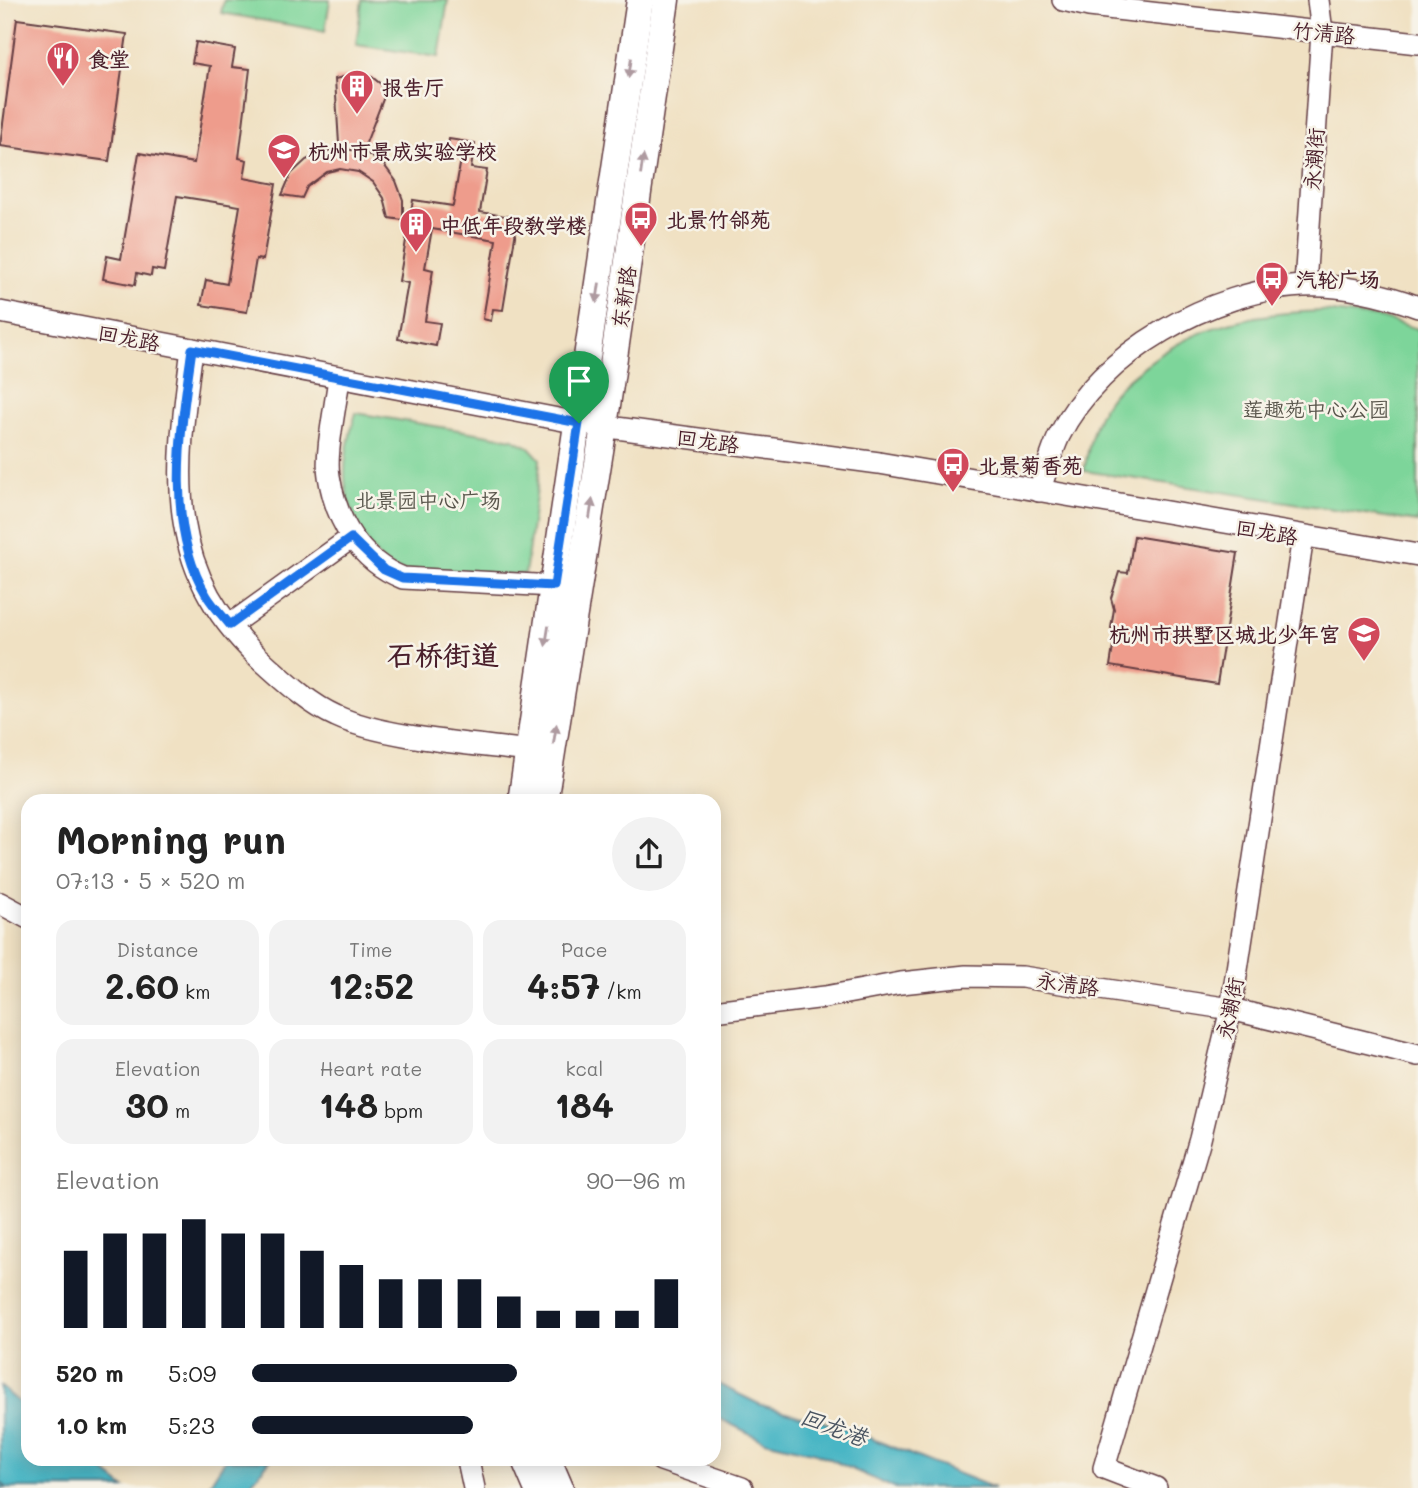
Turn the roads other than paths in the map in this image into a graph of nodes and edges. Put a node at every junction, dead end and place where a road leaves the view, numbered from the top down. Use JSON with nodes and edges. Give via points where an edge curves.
{"nodes":[{"id":1,"x":640,"y":0,"type":"edge"},
{"id":2,"x":666,"y":0,"type":"edge"},
{"id":3,"x":1063,"y":0,"type":"edge"},
{"id":4,"x":1318,"y":0,"type":"edge"},
{"id":5,"x":1322,"y":32,"type":"junction"},
{"id":6,"x":1418,"y":43,"type":"edge"},
{"id":7,"x":1305,"y":285,"type":"junction"},
{"id":8,"x":1418,"y":307,"type":"edge"},
{"id":9,"x":0,"y":312,"type":"edge"},
{"id":10,"x":192,"y":349,"type":"junction"},
{"id":11,"x":339,"y":378,"type":"junction"},
{"id":12,"x":592,"y":424,"type":"junction"},
{"id":13,"x":1039,"y":491,"type":"junction"},
{"id":14,"x":1303,"y":537,"type":"junction"},
{"id":15,"x":351,"y":538,"type":"junction"},
{"id":16,"x":1418,"y":555,"type":"edge"},
{"id":17,"x":554,"y":586,"type":"junction"},
{"id":18,"x":230,"y":625,"type":"junction"},
{"id":19,"x":529,"y":751,"type":"junction"},
{"id":20,"x":522,"y":794,"type":"edge"},
{"id":21,"x":545,"y":794,"type":"edge"},
{"id":22,"x":0,"y":903,"type":"edge"},
{"id":23,"x":21,"y":914,"type":"edge"},
{"id":24,"x":1231,"y":1009,"type":"junction"},
{"id":25,"x":721,"y":1010,"type":"edge"},
{"id":26,"x":1418,"y":1055,"type":"edge"},
{"id":27,"x":469,"y":1466,"type":"edge"},
{"id":28,"x":528,"y":1466,"type":"edge"},
{"id":29,"x":551,"y":1466,"type":"edge"},
{"id":30,"x":678,"y":1466,"type":"edge"},
{"id":31,"x":474,"y":1488,"type":"edge"},
{"id":32,"x":537,"y":1488,"type":"edge"},
{"id":33,"x":560,"y":1488,"type":"edge"},
{"id":34,"x":742,"y":1488,"type":"edge"},
{"id":35,"x":1156,"y":1488,"type":"edge"}],
"edges":[{"from":1,"to":12,"type":"main road","name":"东新路","one_way":true},
{"from":12,"to":2,"type":"main road","name":"东新路","one_way":true},
{"from":3,"to":5,"type":"street","name":"竹清路"},
{"from":4,"to":5,"type":"street","name":"永潮街"},
{"from":5,"to":6,"type":"street","name":"竹清路"},
{"from":5,"to":7,"type":"street","name":"永潮街"},
{"from":7,"to":8,"type":"street","via":[[1394,298]]},
{"from":7,"to":13,"type":"street","via":[[1222,302],[1172,325],[1126,357],[1091,389],[1059,435]]},
{"from":9,"to":10,"type":"street","name":"回龙路"},
{"from":10,"to":11,"type":"street","name":"回龙路"},
{"from":10,"to":18,"type":"street","via":[[179,481],[188,553],[207,596]]},
{"from":11,"to":12,"type":"street","name":"回龙路"},
{"from":11,"to":15,"type":"street","via":[[328,474]]},
{"from":12,"to":13,"type":"street","name":"回龙路","via":[[879,463]]},
{"from":12,"to":17,"type":"main road","name":"东新路"},
{"from":21,"to":12,"type":"main road","name":"东新路","one_way":true},
{"from":13,"to":14,"type":"street","name":"回龙路"},
{"from":14,"to":16,"type":"street","name":"回龙路"},
{"from":14,"to":24,"type":"street","name":"永潮街"},
{"from":15,"to":17,"type":"street","via":[[384,570],[402,578]]},
{"from":15,"to":18,"type":"street"},
{"from":17,"to":19,"type":"main road","name":"东新路","one_way":true},
{"from":18,"to":19,"type":"street","via":[[288,684],[336,716],[377,729]]},
{"from":19,"to":20,"type":"main road","name":"东新路"},
{"from":22,"to":23,"type":"street"},
{"from":24,"to":25,"type":"street","name":"永清路","via":[[1081,984],[966,976]]},
{"from":24,"to":26,"type":"street","name":"永清路"},
{"from":24,"to":35,"type":"street","name":"永潮街","via":[[1185,1193],[1104,1468]]},
{"from":27,"to":31,"type":"street"},
{"from":28,"to":32,"type":"main road"},
{"from":29,"to":33,"type":"main road"},
{"from":30,"to":34,"type":"street"}]}
